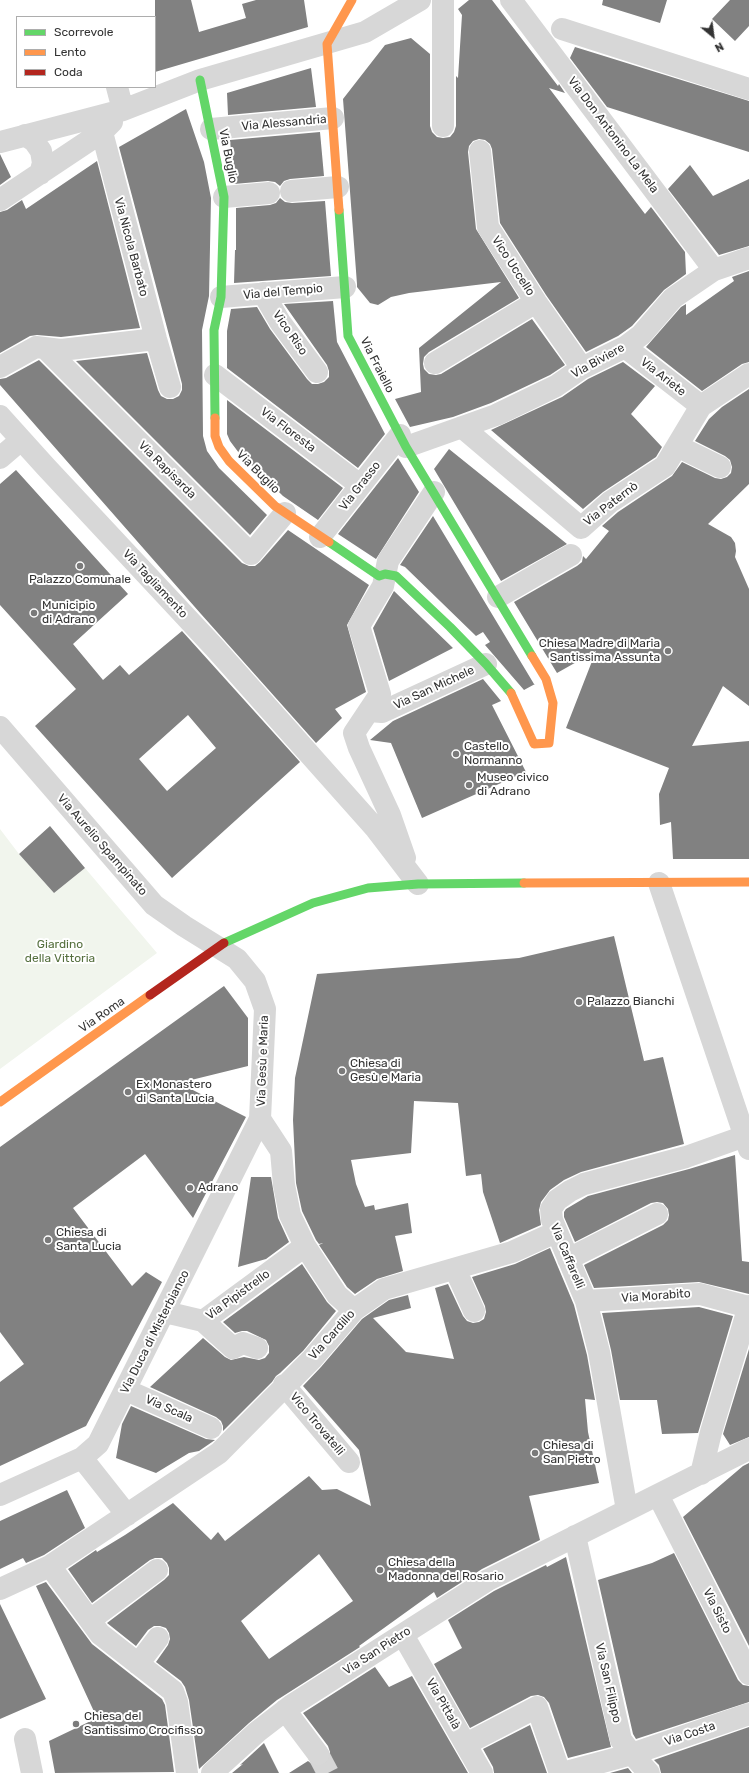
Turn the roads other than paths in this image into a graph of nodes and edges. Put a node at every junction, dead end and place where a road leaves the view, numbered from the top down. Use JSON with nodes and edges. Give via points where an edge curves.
{"nodes":[{"id":1,"x":352,"y":0,"type":"edge"},
{"id":2,"x":420,"y":0,"type":"edge"},
{"id":3,"x":443,"y":0,"type":"edge"},
{"id":4,"x":511,"y":0,"type":"edge"},
{"id":5,"x":562,"y":29,"type":"dead end"},
{"id":6,"x":327,"y":44,"type":"junction"},
{"id":7,"x":200,"y":80,"type":"junction"},
{"id":8,"x":117,"y":88,"type":"edge"},
{"id":9,"x":749,"y":89,"type":"edge"},
{"id":10,"x":123,"y":110,"type":"junction"},
{"id":11,"x":333,"y":118,"type":"junction"},
{"id":12,"x":443,"y":126,"type":"dead end"},
{"id":13,"x":211,"y":129,"type":"junction"},
{"id":14,"x":102,"y":132,"type":"junction"},
{"id":15,"x":25,"y":135,"type":"junction"},
{"id":16,"x":0,"y":142,"type":"edge"},
{"id":17,"x":480,"y":151,"type":"dead end"},
{"id":18,"x":34,"y":178,"type":"junction"},
{"id":19,"x":338,"y":187,"type":"junction"},
{"id":20,"x":291,"y":191,"type":"dead end"},
{"id":21,"x":269,"y":193,"type":"dead end"},
{"id":22,"x":224,"y":197,"type":"junction"},
{"id":23,"x":0,"y":200,"type":"edge"},
{"id":24,"x":749,"y":258,"type":"edge"},
{"id":25,"x":714,"y":270,"type":"junction"},
{"id":26,"x":345,"y":287,"type":"junction"},
{"id":27,"x":263,"y":293,"type":"junction"},
{"id":28,"x":221,"y":297,"type":"junction"},
{"id":29,"x":536,"y":302,"type":"junction"},
{"id":30,"x":156,"y":339,"type":"junction"},
{"id":31,"x":625,"y":347,"type":"junction"},
{"id":32,"x":45,"y":348,"type":"junction"},
{"id":33,"x":435,"y":363,"type":"dead end"},
{"id":34,"x":0,"y":367,"type":"edge"},
{"id":35,"x":582,"y":368,"type":"junction"},
{"id":36,"x":317,"y":372,"type":"dead end"},
{"id":37,"x":749,"y":374,"type":"edge"},
{"id":38,"x":215,"y":375,"type":"junction"},
{"id":39,"x":170,"y":387,"type":"dead end"},
{"id":40,"x":701,"y":406,"type":"junction"},
{"id":41,"x":0,"y":416,"type":"edge"},
{"id":42,"x":462,"y":427,"type":"junction"},
{"id":43,"x":22,"y":440,"type":"junction"},
{"id":44,"x":403,"y":441,"type":"junction"},
{"id":45,"x":677,"y":446,"type":"junction"},
{"id":46,"x":0,"y":458,"type":"edge"},
{"id":47,"x":720,"y":467,"type":"dead end"},
{"id":48,"x":360,"y":485,"type":"junction"},
{"id":49,"x":434,"y":492,"type":"junction"},
{"id":50,"x":284,"y":512,"type":"junction"},
{"id":51,"x":320,"y":537,"type":"junction"},
{"id":52,"x":571,"y":555,"type":"dead end"},
{"id":53,"x":385,"y":574,"type":"junction"},
{"id":54,"x":498,"y":597,"type":"junction"},
{"id":55,"x":486,"y":664,"type":"junction"},
{"id":56,"x":512,"y":694,"type":"joint"},
{"id":57,"x":377,"y":705,"type":"junction"},
{"id":58,"x":0,"y":727,"type":"edge"},
{"id":59,"x":414,"y":879,"type":"junction"},
{"id":60,"x":749,"y":882,"type":"edge"},
{"id":61,"x":659,"y":883,"type":"junction"},
{"id":62,"x":218,"y":946,"type":"junction"},
{"id":63,"x":0,"y":1102,"type":"edge"},
{"id":64,"x":260,"y":1119,"type":"junction"},
{"id":65,"x":746,"y":1134,"type":"edge"},
{"id":66,"x":657,"y":1214,"type":"dead end"},
{"id":67,"x":556,"y":1232,"type":"junction"},
{"id":68,"x":305,"y":1246,"type":"junction"},
{"id":69,"x":568,"y":1259,"type":"junction"},
{"id":70,"x":455,"y":1269,"type":"junction"},
{"id":71,"x":586,"y":1301,"type":"junction"},
{"id":72,"x":749,"y":1307,"type":"edge"},
{"id":73,"x":354,"y":1310,"type":"junction"},
{"id":74,"x":474,"y":1311,"type":"dead end"},
{"id":75,"x":165,"y":1312,"type":"junction"},
{"id":76,"x":203,"y":1321,"type":"junction"},
{"id":77,"x":256,"y":1348,"type":"dead end"},
{"id":78,"x":284,"y":1385,"type":"junction"},
{"id":79,"x":126,"y":1390,"type":"junction"},
{"id":80,"x":211,"y":1428,"type":"dead end"},
{"id":81,"x":748,"y":1449,"type":"edge"},
{"id":82,"x":82,"y":1458,"type":"junction"},
{"id":83,"x":349,"y":1462,"type":"dead end"},
{"id":84,"x":701,"y":1474,"type":"junction"},
{"id":85,"x":0,"y":1495,"type":"edge"},
{"id":86,"x":658,"y":1495,"type":"junction"},
{"id":87,"x":627,"y":1510,"type":"junction"},
{"id":88,"x":127,"y":1515,"type":"junction"},
{"id":89,"x":575,"y":1536,"type":"junction"},
{"id":90,"x":50,"y":1566,"type":"junction"},
{"id":91,"x":157,"y":1570,"type":"dead end"},
{"id":92,"x":0,"y":1589,"type":"edge"},
{"id":93,"x":90,"y":1620,"type":"junction"},
{"id":94,"x":403,"y":1634,"type":"junction"},
{"id":95,"x":158,"y":1638,"type":"dead end"},
{"id":96,"x":138,"y":1664,"type":"junction"},
{"id":97,"x":749,"y":1674,"type":"edge"},
{"id":98,"x":285,"y":1710,"type":"junction"},
{"id":99,"x":749,"y":1714,"type":"edge"},
{"id":100,"x":25,"y":1739,"type":"dead end"},
{"id":101,"x":466,"y":1744,"type":"junction"},
{"id":102,"x":318,"y":1754,"type":"tunnel mouth"},
{"id":103,"x":632,"y":1754,"type":"junction"},
{"id":104,"x":32,"y":1773,"type":"edge"},
{"id":105,"x":187,"y":1773,"type":"edge"},
{"id":106,"x":212,"y":1773,"type":"edge"},
{"id":107,"x":482,"y":1773,"type":"edge"},
{"id":108,"x":561,"y":1773,"type":"edge"},
{"id":109,"x":649,"y":1773,"type":"edge"}],
"edges":[{"from":1,"to":6,"type":"street"},
{"from":2,"to":6,"type":"street","via":[[365,32]]},
{"from":3,"to":12,"type":"street"},
{"from":4,"to":25,"type":"street","name":"Via Don Antonino La Mela"},
{"from":5,"to":9,"type":"street"},
{"from":6,"to":7,"type":"street"},
{"from":6,"to":11,"type":"street","name":"Via Fraiello"},
{"from":7,"to":10,"type":"street"},
{"from":7,"to":13,"type":"street","name":"Via Buglio"},
{"from":8,"to":10,"type":"street"},
{"from":10,"to":14,"type":"street"},
{"from":10,"to":15,"type":"street"},
{"from":11,"to":13,"type":"street","name":"Via Alessandria"},
{"from":11,"to":19,"type":"street","name":"Via Fraiello"},
{"from":13,"to":22,"type":"street","name":"Via Buglio"},
{"from":14,"to":18,"type":"street"},
{"from":14,"to":30,"type":"street","name":"Via Nicola Barbato"},
{"from":15,"to":16,"type":"street"},
{"from":15,"to":18,"type":"street","via":[[34,141],[41,151],[43,163]]},
{"from":17,"to":29,"type":"street","name":"Vico Uccello","via":[[488,227]]},
{"from":18,"to":23,"type":"street"},
{"from":19,"to":20,"type":"street"},
{"from":19,"to":26,"type":"street","name":"Via Fraiello"},
{"from":21,"to":22,"type":"street"},
{"from":22,"to":28,"type":"street","name":"Via Buglio"},
{"from":24,"to":25,"type":"street","name":"Via Biviere"},
{"from":25,"to":31,"type":"street","name":"Via Biviere","via":[[673,298],[641,335]]},
{"from":26,"to":27,"type":"street","name":"Via del Tempio"},
{"from":26,"to":44,"type":"street","name":"Via Fraiello","via":[[348,336]]},
{"from":27,"to":28,"type":"street","name":"Via del Tempio"},
{"from":27,"to":36,"type":"street","name":"Vico Riso","via":[[280,322]]},
{"from":28,"to":38,"type":"street","name":"Via Buglio","via":[[214,330]]},
{"from":29,"to":33,"type":"street"},
{"from":29,"to":35,"type":"street","name":"Vico Uccello"},
{"from":30,"to":32,"type":"street","via":[[61,350]]},
{"from":30,"to":39,"type":"street","name":"Via Nicola Barbato"},
{"from":31,"to":35,"type":"street","name":"Via Biviere"},
{"from":31,"to":40,"type":"street","name":"Via Ariete"},
{"from":32,"to":34,"type":"street","via":[[36,347]]},
{"from":32,"to":50,"type":"street","name":"Via Rapisarda","via":[[251,554]]},
{"from":35,"to":42,"type":"street","name":"Via Biviere","via":[[556,386],[496,415]]},
{"from":37,"to":40,"type":"street","name":"Via Paternò"},
{"from":38,"to":48,"type":"street","name":"Via Floresta"},
{"from":38,"to":50,"type":"street","name":"Via Buglio","via":[[215,436],[219,447],[229,461]]},
{"from":40,"to":45,"type":"street","name":"Via Paternò"},
{"from":41,"to":43,"type":"street","name":"Via Tagliamento"},
{"from":42,"to":44,"type":"street","name":"Via Biviere"},
{"from":42,"to":45,"type":"street","name":"Via Paternò","via":[[581,528],[610,502],[664,466]]},
{"from":43,"to":46,"type":"street"},
{"from":43,"to":59,"type":"street","name":"Via Tagliamento","via":[[214,646],[376,829]]},
{"from":44,"to":48,"type":"street","name":"Via Grasso"},
{"from":44,"to":49,"type":"street","name":"Via Fraiello"},
{"from":45,"to":47,"type":"street"},
{"from":48,"to":51,"type":"street","name":"Via Grasso"},
{"from":49,"to":53,"type":"street","via":[[388,561]]},
{"from":49,"to":54,"type":"street","name":"Via Fraiello"},
{"from":50,"to":51,"type":"street","name":"Via Buglio"},
{"from":51,"to":53,"type":"street","name":"Via Buglio","via":[[379,576]]},
{"from":52,"to":54,"type":"street"},
{"from":53,"to":55,"type":"street","name":"Via Buglio","via":[[396,576]]},
{"from":53,"to":57,"type":"street","via":[[383,586],[359,626]]},
{"from":54,"to":56,"type":"street","name":"Via Fraiello","via":[[546,679],[553,703],[549,743],[534,744]]},
{"from":55,"to":56,"type":"street","name":"Via Buglio"},
{"from":55,"to":57,"type":"street","name":"Via San Michele"},
{"from":57,"to":59,"type":"street","via":[[354,733],[358,748],[390,814]]},
{"from":58,"to":62,"type":"street","name":"Via Aurelio Spampinato","via":[[154,905]]},
{"from":59,"to":61,"type":"street","name":"Via Roma"},
{"from":59,"to":62,"type":"street","name":"Via Roma","via":[[313,903]]},
{"from":60,"to":61,"type":"street","name":"Via Roma"},
{"from":61,"to":65,"type":"street"},
{"from":62,"to":63,"type":"street","name":"Via Roma"},
{"from":62,"to":64,"type":"street","name":"Via Gesù e Maria","via":[[237,959],[255,981],[265,1009]]},
{"from":64,"to":68,"type":"street","name":"Via Gesù e Maria","via":[[281,1151],[290,1215]]},
{"from":64,"to":75,"type":"street","name":"Via Duca di Misterbianco"},
{"from":65,"to":67,"type":"street","name":"Via Caffarelli","via":[[686,1157],[584,1184],[570,1191],[557,1200],[552,1209]]},
{"from":66,"to":69,"type":"street"},
{"from":67,"to":69,"type":"street","name":"Via Caffarelli"},
{"from":67,"to":70,"type":"street","name":"Via Cardillo","via":[[512,1252]]},
{"from":68,"to":73,"type":"street","name":"Via Gesù e Maria","via":[[337,1295]]},
{"from":68,"to":76,"type":"street","name":"Via Pipistrello"},
{"from":69,"to":71,"type":"street","name":"Via Caffarelli"},
{"from":70,"to":73,"type":"street","name":"Via Cardillo","via":[[384,1289]]},
{"from":70,"to":74,"type":"street"},
{"from":71,"to":72,"type":"street","name":"Via Morabito","via":[[700,1294]]},
{"from":71,"to":87,"type":"street","name":"Via Caffarelli","via":[[599,1352]]},
{"from":72,"to":84,"type":"street"},
{"from":73,"to":78,"type":"street","name":"Via Cardillo","via":[[312,1359]]},
{"from":75,"to":76,"type":"street","name":"Via Pipistrello"},
{"from":75,"to":79,"type":"street","name":"Via Duca di Misterbianco"},
{"from":76,"to":77,"type":"street","via":[[233,1348],[243,1343]]},
{"from":78,"to":83,"type":"street","name":"Vico Trovatelli"},
{"from":78,"to":88,"type":"street","name":"Via Cardillo","via":[[219,1453]]},
{"from":79,"to":80,"type":"street","name":"Via Scala"},
{"from":79,"to":82,"type":"street","name":"Via Duca di Misterbianco","via":[[98,1444]]},
{"from":81,"to":84,"type":"street","name":"Via San Pietro"},
{"from":82,"to":85,"type":"street","name":"Via Duca di Misterbianco"},
{"from":82,"to":88,"type":"street"},
{"from":84,"to":86,"type":"street","name":"Via San Pietro"},
{"from":86,"to":87,"type":"street","name":"Via San Pietro"},
{"from":86,"to":97,"type":"street","name":"Via Sisto"},
{"from":87,"to":89,"type":"street","name":"Via San Pietro"},
{"from":88,"to":90,"type":"street","name":"Via Cardillo"},
{"from":89,"to":94,"type":"street","name":"Via San Pietro","via":[[488,1580]]},
{"from":89,"to":103,"type":"street","name":"Via San Filippo","via":[[621,1740]]},
{"from":90,"to":92,"type":"street","name":"Via Cardillo"},
{"from":90,"to":93,"type":"street"},
{"from":91,"to":93,"type":"street"},
{"from":93,"to":96,"type":"street","via":[[100,1634]]},
{"from":94,"to":98,"type":"street","name":"Via San Pietro"},
{"from":94,"to":101,"type":"street","name":"Via Pittalà"},
{"from":95,"to":96,"type":"street"},
{"from":96,"to":105,"type":"street","via":[[173,1691],[177,1702]]},
{"from":98,"to":102,"type":"street"},
{"from":98,"to":106,"type":"street","name":"Via San Pietro"},
{"from":99,"to":103,"type":"street","name":"Via Costa"},
{"from":100,"to":104,"type":"street"},
{"from":101,"to":107,"type":"street","name":"Via Pittalà"},
{"from":101,"to":108,"type":"street","via":[[537,1707]]},
{"from":103,"to":108,"type":"street"},
{"from":103,"to":109,"type":"street","name":"Via San Filippo"}]}
